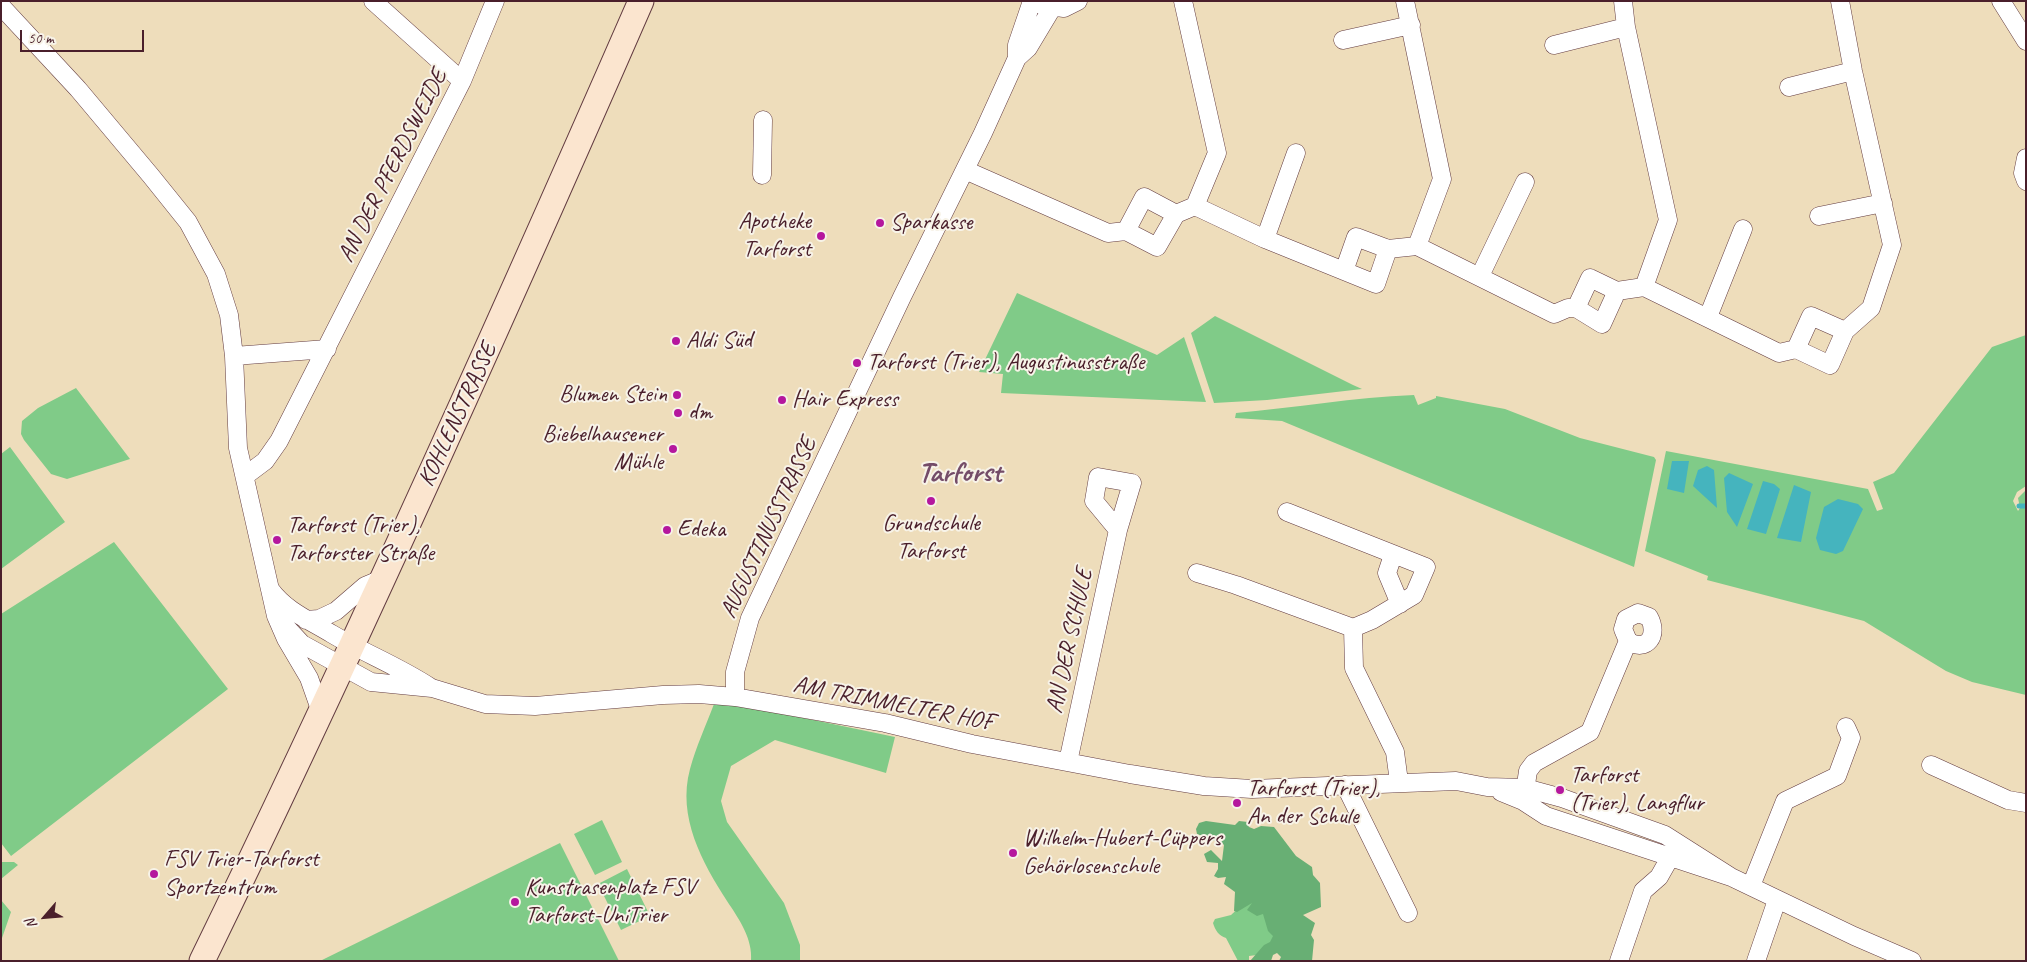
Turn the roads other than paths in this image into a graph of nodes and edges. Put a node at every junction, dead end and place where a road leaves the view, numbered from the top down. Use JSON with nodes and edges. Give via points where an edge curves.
{"nodes":[{"id":1,"x":373,"y":1,"type":"edge"},
{"id":2,"x":495,"y":1,"type":"edge"},
{"id":3,"x":641,"y":1,"type":"edge"},
{"id":4,"x":1034,"y":1,"type":"edge"},
{"id":5,"x":1078,"y":1,"type":"edge"},
{"id":6,"x":1183,"y":1,"type":"edge"},
{"id":7,"x":1405,"y":1,"type":"edge"},
{"id":8,"x":1623,"y":1,"type":"edge"},
{"id":9,"x":1840,"y":1,"type":"edge"},
{"id":10,"x":2001,"y":1,"type":"edge"},
{"id":11,"x":1,"y":6,"type":"edge"},
{"id":12,"x":1052,"y":8,"type":"junction"},
{"id":13,"x":1411,"y":25,"type":"junction"},
{"id":14,"x":1626,"y":27,"type":"junction"},
{"id":15,"x":1343,"y":40,"type":"dead end"},
{"id":16,"x":2026,"y":41,"type":"edge"},
{"id":17,"x":1554,"y":46,"type":"dead end"},
{"id":18,"x":1016,"y":58,"type":"junction"},
{"id":19,"x":1853,"y":71,"type":"junction"},
{"id":20,"x":462,"y":81,"type":"junction"},
{"id":21,"x":1789,"y":87,"type":"dead end"},
{"id":22,"x":763,"y":120,"type":"dead end"},
{"id":23,"x":1296,"y":153,"type":"dead end"},
{"id":24,"x":2026,"y":158,"type":"edge"},
{"id":25,"x":965,"y":170,"type":"junction"},
{"id":26,"x":762,"y":175,"type":"dead end"},
{"id":27,"x":2026,"y":181,"type":"edge"},
{"id":28,"x":1525,"y":182,"type":"dead end"},
{"id":29,"x":1883,"y":203,"type":"junction"},
{"id":30,"x":1195,"y":206,"type":"junction"},
{"id":31,"x":1176,"y":214,"type":"junction"},
{"id":32,"x":1820,"y":216,"type":"dead end"},
{"id":33,"x":1743,"y":229,"type":"dead end"},
{"id":34,"x":1126,"y":231,"type":"junction"},
{"id":35,"x":1265,"y":239,"type":"junction"},
{"id":36,"x":1417,"y":246,"type":"junction"},
{"id":37,"x":1388,"y":249,"type":"junction"},
{"id":38,"x":1344,"y":271,"type":"junction"},
{"id":39,"x":1480,"y":276,"type":"junction"},
{"id":40,"x":1644,"y":287,"type":"junction"},
{"id":41,"x":1617,"y":291,"type":"junction"},
{"id":42,"x":1576,"y":308,"type":"junction"},
{"id":43,"x":1708,"y":318,"type":"junction"},
{"id":44,"x":1844,"y":331,"type":"junction"},
{"id":45,"x":327,"y":349,"type":"junction"},
{"id":46,"x":1796,"y":349,"type":"junction"},
{"id":47,"x":234,"y":356,"type":"junction"},
{"id":48,"x":245,"y":476,"type":"junction"},
{"id":49,"x":1287,"y":512,"type":"dead end"},
{"id":50,"x":1118,"y":530,"type":"dead end"},
{"id":51,"x":1393,"y":555,"type":"junction"},
{"id":52,"x":1197,"y":573,"type":"dead end"},
{"id":53,"x":384,"y":578,"type":"junction"},
{"id":54,"x":270,"y":589,"type":"junction"},
{"id":55,"x":1400,"y":604,"type":"junction"},
{"id":56,"x":276,"y":616,"type":"junction"},
{"id":57,"x":306,"y":620,"type":"junction"},
{"id":58,"x":1353,"y":628,"type":"junction"},
{"id":59,"x":1628,"y":641,"type":"dead end"},
{"id":60,"x":348,"y":657,"type":"junction"},
{"id":61,"x":432,"y":688,"type":"junction"},
{"id":62,"x":735,"y":697,"type":"junction"},
{"id":63,"x":321,"y":712,"type":"junction"},
{"id":64,"x":1846,"y":727,"type":"dead end"},
{"id":65,"x":1068,"y":762,"type":"junction"},
{"id":66,"x":1931,"y":765,"type":"dead end"},
{"id":67,"x":1399,"y":782,"type":"junction"},
{"id":68,"x":1345,"y":784,"type":"junction"},
{"id":69,"x":1524,"y":795,"type":"junction"},
{"id":70,"x":2026,"y":803,"type":"edge"},
{"id":71,"x":1674,"y":850,"type":"junction"},
{"id":72,"x":1751,"y":886,"type":"junction"},
{"id":73,"x":1777,"y":900,"type":"junction"},
{"id":74,"x":1408,"y":913,"type":"dead end"},
{"id":75,"x":202,"y":961,"type":"edge"},
{"id":76,"x":1619,"y":961,"type":"edge"},
{"id":77,"x":1756,"y":961,"type":"edge"},
{"id":78,"x":1912,"y":961,"type":"edge"}],
"edges":[{"from":1,"to":20,"type":"street"},
{"from":2,"to":20,"type":"street","name":"AN DER PFERDSWEIDE"},
{"from":3,"to":53,"type":"main road","name":"KOHLENSTRASSE","via":[[496,333]]},
{"from":4,"to":12,"type":"street"},
{"from":4,"to":18,"type":"street","name":"AUGUSTINUSSTRASSE","via":[[1017,45]]},
{"from":5,"to":12,"type":"street","via":[[1064,8]]},
{"from":6,"to":30,"type":"street","via":[[1217,153]]},
{"from":7,"to":13,"type":"street"},
{"from":8,"to":14,"type":"street"},
{"from":9,"to":19,"type":"street"},
{"from":10,"to":16,"type":"street"},
{"from":11,"to":47,"type":"street","via":[[78,89],[188,222],[216,274],[229,315]]},
{"from":12,"to":18,"type":"street","name":"AUGUSTINUSSTRASSE","via":[[1028,48]]},
{"from":13,"to":15,"type":"street"},
{"from":13,"to":36,"type":"street","via":[[1442,179]]},
{"from":14,"to":17,"type":"street"},
{"from":14,"to":40,"type":"street","via":[[1668,220]]},
{"from":18,"to":25,"type":"street","name":"AUGUSTINUSSTRASSE"},
{"from":19,"to":21,"type":"street"},
{"from":19,"to":29,"type":"street"},
{"from":20,"to":45,"type":"street","name":"AN DER PFERDSWEIDE"},
{"from":22,"to":26,"type":"street"},
{"from":23,"to":35,"type":"street"},
{"from":24,"to":27,"type":"street","via":[[2023,173]]},
{"from":25,"to":34,"type":"street","via":[[1108,233]]},
{"from":25,"to":62,"type":"street","name":"AUGUSTINUSSTRASSE","via":[[750,618],[735,672]]},
{"from":28,"to":39,"type":"street"},
{"from":29,"to":32,"type":"street"},
{"from":29,"to":44,"type":"street","via":[[1892,244],[1888,262],[1870,308]]},
{"from":30,"to":31,"type":"street"},
{"from":30,"to":35,"type":"street"},
{"from":31,"to":34,"type":"street","via":[[1158,247]]},
{"from":31,"to":34,"type":"street","via":[[1144,196]]},
{"from":33,"to":43,"type":"street"},
{"from":35,"to":38,"type":"street"},
{"from":36,"to":37,"type":"street"},
{"from":36,"to":39,"type":"street"},
{"from":37,"to":38,"type":"street","via":[[1376,284]]},
{"from":37,"to":38,"type":"street","via":[[1356,236]]},
{"from":39,"to":42,"type":"street","via":[[1554,314]]},
{"from":40,"to":41,"type":"street"},
{"from":40,"to":43,"type":"street"},
{"from":41,"to":42,"type":"street","via":[[1590,278]]},
{"from":41,"to":42,"type":"street","via":[[1602,324]]},
{"from":43,"to":46,"type":"street","via":[[1779,353]]},
{"from":44,"to":46,"type":"street","via":[[1811,316]]},
{"from":44,"to":46,"type":"street","via":[[1830,365]]},
{"from":45,"to":47,"type":"street"},
{"from":45,"to":48,"type":"street","name":"AN DER PFERDSWEIDE","via":[[279,441],[265,461]]},
{"from":47,"to":48,"type":"street","via":[[238,448]]},
{"from":48,"to":54,"type":"street"},
{"from":49,"to":51,"type":"street"},
{"from":50,"to":65,"type":"street","name":"AN DER SCHULE"},
{"from":51,"to":55,"type":"street","via":[[1387,573]]},
{"from":51,"to":55,"type":"street","via":[[1426,567],[1414,595]]},
{"from":52,"to":58,"type":"street"},
{"from":53,"to":57,"type":"street","via":[[365,586],[336,611],[319,619]]},
{"from":53,"to":60,"type":"main road","name":"KOHLENSTRASSE"},
{"from":54,"to":56,"type":"street"},
{"from":54,"to":57,"type":"street","via":[[293,613]]},
{"from":55,"to":58,"type":"street"},
{"from":56,"to":60,"type":"street","via":[[302,644]]},
{"from":56,"to":63,"type":"street","via":[[309,678]]},
{"from":57,"to":60,"type":"street"},
{"from":58,"to":67,"type":"street","via":[[1354,668],[1395,752]]},
{"from":59,"to":69,"type":"street","via":[[1590,732],[1534,763],[1528,771]]},
{"from":60,"to":61,"type":"street","name":"AM TRIMMELTER HOF","via":[[389,663]]},
{"from":60,"to":61,"type":"street","name":"AM TRIMMELTER HOF","via":[[371,682]]},
{"from":60,"to":63,"type":"main road","name":"KOHLENSTRASSE"},
{"from":61,"to":62,"type":"street","name":"AM TRIMMELTER HOF","via":[[485,704],[522,706],[663,695]]},
{"from":62,"to":65,"type":"street","name":"AM TRIMMELTER HOF","via":[[885,723]]},
{"from":63,"to":75,"type":"main road","name":"KOHLENSTRASSE"},
{"from":64,"to":72,"type":"street","via":[[1851,738],[1837,776],[1785,801]]},
{"from":65,"to":68,"type":"street","name":"AM TRIMMELTER HOF","via":[[1213,787],[1252,790]]},
{"from":66,"to":70,"type":"street","via":[[2008,800]]},
{"from":67,"to":68,"type":"street","name":"AM TRIMMELTER HOF"},
{"from":67,"to":69,"type":"street","name":"AM TRIMMELTER HOF","via":[[1456,781]]},
{"from":68,"to":74,"type":"street"},
{"from":69,"to":71,"type":"street","name":"AM TRIMMELTER HOF","via":[[1562,798],[1664,835]]},
{"from":71,"to":72,"type":"street","name":"AM TRIMMELTER HOF"},
{"from":71,"to":76,"type":"street","via":[[1660,878],[1643,891]]},
{"from":72,"to":73,"type":"street","name":"AM TRIMMELTER HOF"},
{"from":73,"to":77,"type":"street"},
{"from":73,"to":78,"type":"street","name":"AM TRIMMELTER HOF"}]}
